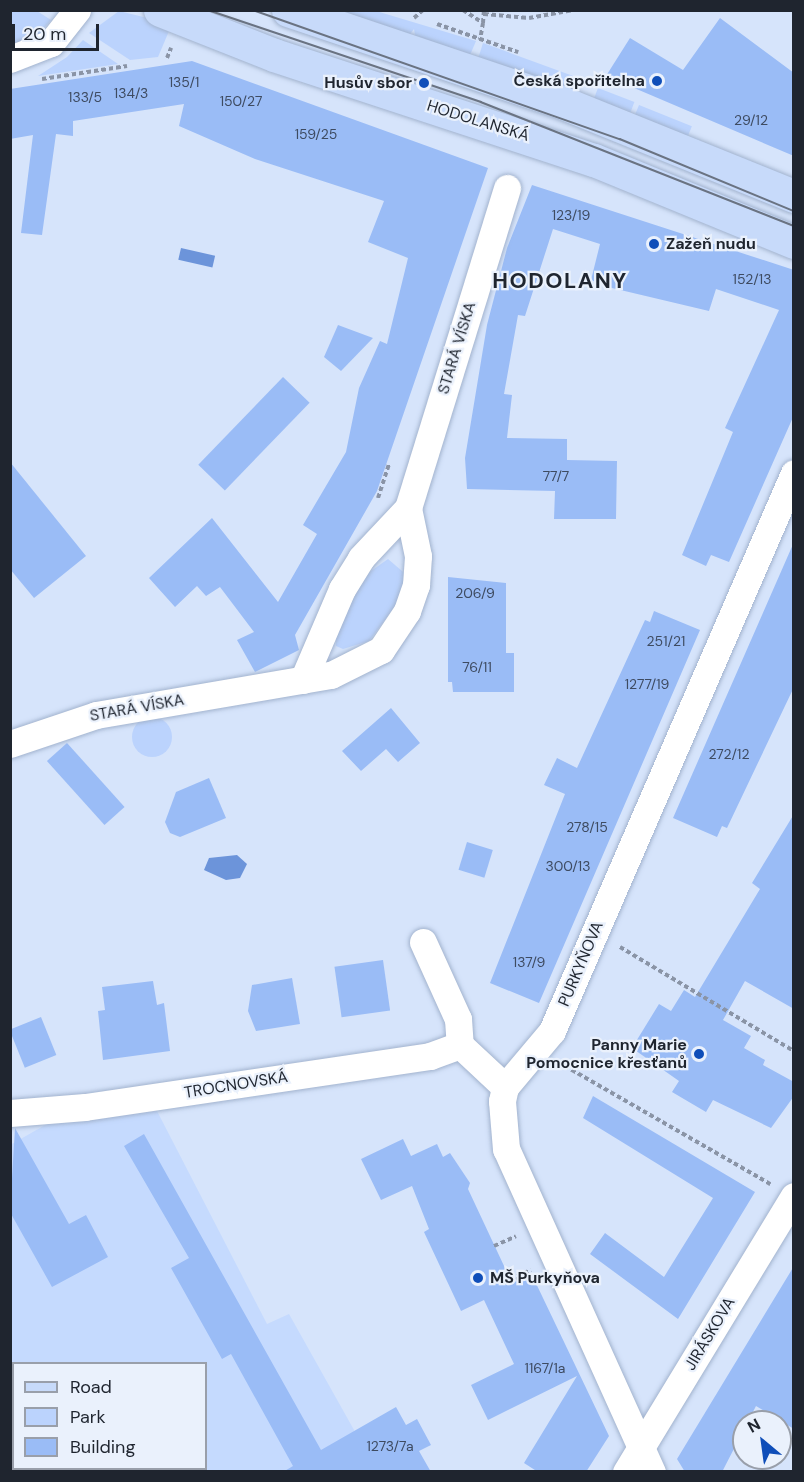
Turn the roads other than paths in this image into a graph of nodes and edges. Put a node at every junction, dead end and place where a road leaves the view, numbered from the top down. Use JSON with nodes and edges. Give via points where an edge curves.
{"nodes":[{"id":1,"x":77,"y":10,"type":"edge"},
{"id":2,"x":159,"y":10,"type":"edge"},
{"id":3,"x":288,"y":10,"type":"edge"},
{"id":4,"x":10,"y":59,"type":"edge"},
{"id":5,"x":507,"y":188,"type":"dead end"},
{"id":6,"x":794,"y":196,"type":"edge"},
{"id":7,"x":794,"y":242,"type":"edge"},
{"id":8,"x":794,"y":473,"type":"edge"},
{"id":9,"x":408,"y":508,"type":"junction"},
{"id":10,"x":303,"y":680,"type":"junction"},
{"id":11,"x":10,"y":744,"type":"edge"},
{"id":12,"x":423,"y":942,"type":"dead end"},
{"id":13,"x":460,"y":1045,"type":"junction"},
{"id":14,"x":505,"y":1087,"type":"junction"},
{"id":15,"x":10,"y":1113,"type":"edge"},
{"id":16,"x":794,"y":1196,"type":"edge"},
{"id":17,"x":643,"y":1444,"type":"junction"},
{"id":18,"x":626,"y":1472,"type":"edge"},
{"id":19,"x":652,"y":1472,"type":"edge"}],
"edges":[{"from":1,"to":4,"type":"street","via":[[51,43]]},
{"from":2,"to":7,"type":"main road","name":"HODOLANSKÁ","via":[[274,54],[594,160]]},
{"from":3,"to":6,"type":"main road","via":[[561,102]]},
{"from":5,"to":9,"type":"street","name":"STARÁ VÍSKA"},
{"from":8,"to":14,"type":"street","name":"PURKYŇOVA","via":[[552,1031]]},
{"from":9,"to":10,"type":"street","name":"STARÁ VÍSKA","via":[[362,558],[342,589]]},
{"from":9,"to":10,"type":"street","name":"STARÁ VÍSKA","via":[[420,567],[395,632],[381,650],[356,665]]},
{"from":10,"to":11,"type":"street","name":"STARÁ VÍSKA","via":[[96,715]]},
{"from":12,"to":13,"type":"street","via":[[458,1019]]},
{"from":13,"to":14,"type":"street"},
{"from":13,"to":15,"type":"street","name":"TROCNOVSKÁ","via":[[418,1058],[85,1107]]},
{"from":14,"to":17,"type":"street","via":[[502,1132],[514,1169]]},
{"from":16,"to":17,"type":"street","name":"JIRÁSKOVA"},
{"from":17,"to":18,"type":"street","name":"JIRÁSKOVA"},
{"from":17,"to":19,"type":"street"}]}
